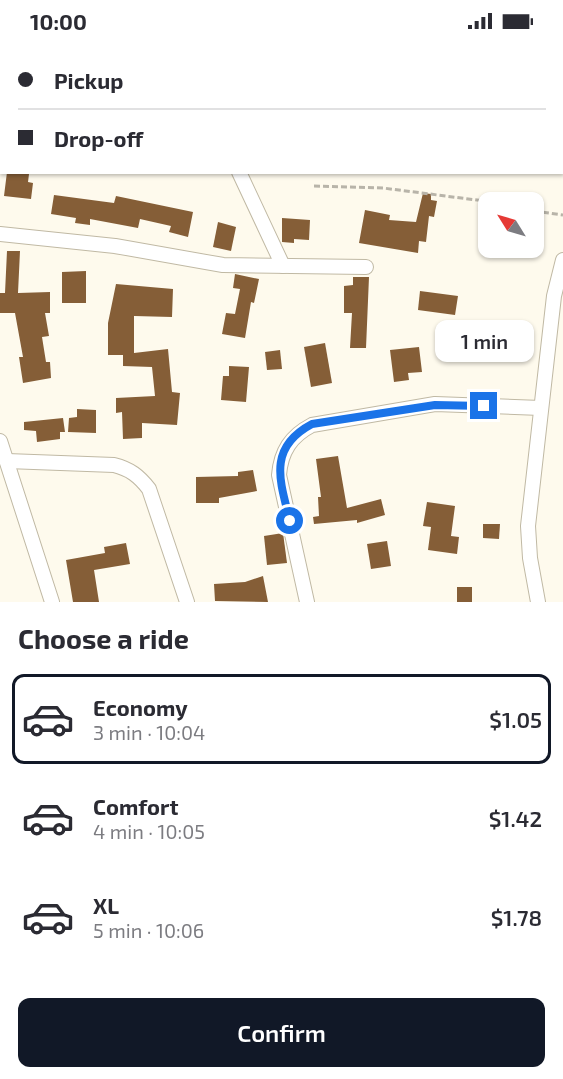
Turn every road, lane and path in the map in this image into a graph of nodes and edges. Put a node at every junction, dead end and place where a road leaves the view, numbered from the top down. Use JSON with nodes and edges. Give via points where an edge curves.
{"nodes":[{"id":1,"x":240,"y":174,"type":"edge"},
{"id":2,"x":314,"y":186,"type":"dead end"},
{"id":3,"x":478,"y":200,"type":"edge"},
{"id":4,"x":544,"y":212,"type":"edge"},
{"id":5,"x":563,"y":215,"type":"edge"},
{"id":6,"x":0,"y":234,"type":"edge"},
{"id":7,"x":563,"y":260,"type":"edge"},
{"id":8,"x":283,"y":266,"type":"junction"},
{"id":9,"x":366,"y":267,"type":"dead end"},
{"id":10,"x":558,"y":297,"type":"edge"},
{"id":11,"x":541,"y":408,"type":"junction"},
{"id":12,"x":0,"y":441,"type":"edge"},
{"id":13,"x":7,"y":461,"type":"junction"},
{"id":14,"x":52,"y":602,"type":"edge"},
{"id":15,"x":187,"y":602,"type":"edge"},
{"id":16,"x":307,"y":602,"type":"edge"},
{"id":17,"x":538,"y":602,"type":"edge"}],
"edges":[{"from":1,"to":8,"type":"street"},
{"from":2,"to":3,"type":"path","via":[[383,188]]},
{"from":4,"to":5,"type":"path"},
{"from":6,"to":8,"type":"street","via":[[115,246],[224,265]]},
{"from":7,"to":10,"type":"street"},
{"from":8,"to":9,"type":"street"},
{"from":10,"to":11,"type":"street"},
{"from":11,"to":16,"type":"street","via":[[435,405],[312,424],[303,430],[283,454],[279,475]]},
{"from":11,"to":17,"type":"street","via":[[528,526]]},
{"from":12,"to":13,"type":"street"},
{"from":13,"to":14,"type":"street"},
{"from":13,"to":15,"type":"street","via":[[114,465],[140,477],[149,489]]}]}
